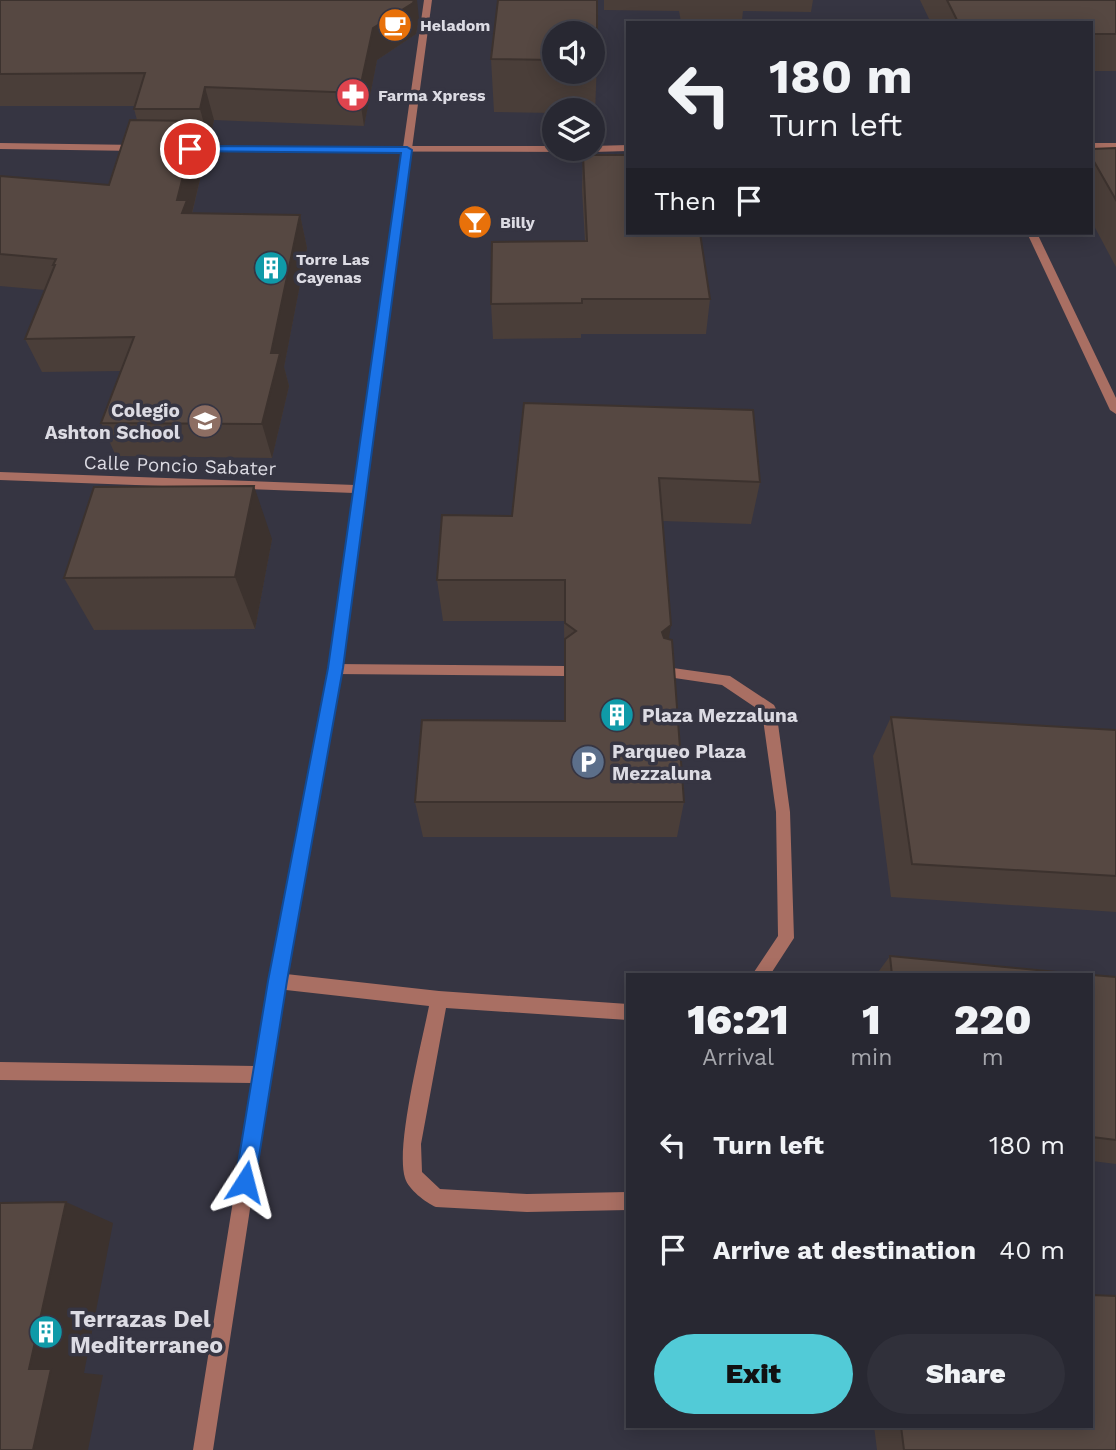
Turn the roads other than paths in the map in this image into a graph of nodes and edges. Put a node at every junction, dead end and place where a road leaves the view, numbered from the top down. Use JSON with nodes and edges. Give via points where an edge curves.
{"nodes":[{"id":1,"x":428,"y":0,"type":"edge"},
{"id":2,"x":0,"y":146,"type":"edge"},
{"id":3,"x":1093,"y":146,"type":"edge"},
{"id":4,"x":1116,"y":146,"type":"edge"},
{"id":5,"x":626,"y":148,"type":"edge"},
{"id":6,"x":149,"y":149,"type":"edge"},
{"id":7,"x":176,"y":149,"type":"edge"},
{"id":8,"x":542,"y":149,"type":"edge"},
{"id":9,"x":605,"y":149,"type":"edge"},
{"id":10,"x":407,"y":150,"type":"junction"},
{"id":11,"x":1033,"y":235,"type":"edge"},
{"id":12,"x":1116,"y":410,"type":"edge"},
{"id":13,"x":0,"y":476,"type":"edge"},
{"id":14,"x":359,"y":489,"type":"junction"},
{"id":15,"x":335,"y":668,"type":"junction"},
{"id":16,"x":565,"y":671,"type":"edge"},
{"id":17,"x":666,"y":672,"type":"edge"},
{"id":18,"x":761,"y":973,"type":"edge"},
{"id":19,"x":277,"y":981,"type":"junction"},
{"id":20,"x":439,"y":999,"type":"junction"},
{"id":21,"x":626,"y":1012,"type":"edge"},
{"id":22,"x":0,"y":1071,"type":"edge"},
{"id":23,"x":262,"y":1075,"type":"junction"},
{"id":24,"x":626,"y":1201,"type":"edge"},
{"id":25,"x":203,"y":1450,"type":"edge"}],
"edges":[{"from":1,"to":10,"type":"street"},
{"from":2,"to":6,"type":"street"},
{"from":3,"to":4,"type":"street"},
{"from":5,"to":9,"type":"street"},
{"from":7,"to":10,"type":"street"},
{"from":8,"to":10,"type":"street"},
{"from":10,"to":14,"type":"street"},
{"from":11,"to":12,"type":"street"},
{"from":13,"to":14,"type":"street","name":"Calle Poncio Sabater"},
{"from":14,"to":15,"type":"street"},
{"from":15,"to":16,"type":"street"},
{"from":15,"to":19,"type":"street"},
{"from":17,"to":18,"type":"street","via":[[725,680],[769,709],[783,812],[786,937]]},
{"from":19,"to":20,"type":"street"},
{"from":19,"to":23,"type":"street"},
{"from":20,"to":21,"type":"street"},
{"from":20,"to":24,"type":"street","via":[[412,1144],[413,1176],[436,1198],[527,1203]]},
{"from":22,"to":23,"type":"street"},
{"from":23,"to":25,"type":"street"}]}
